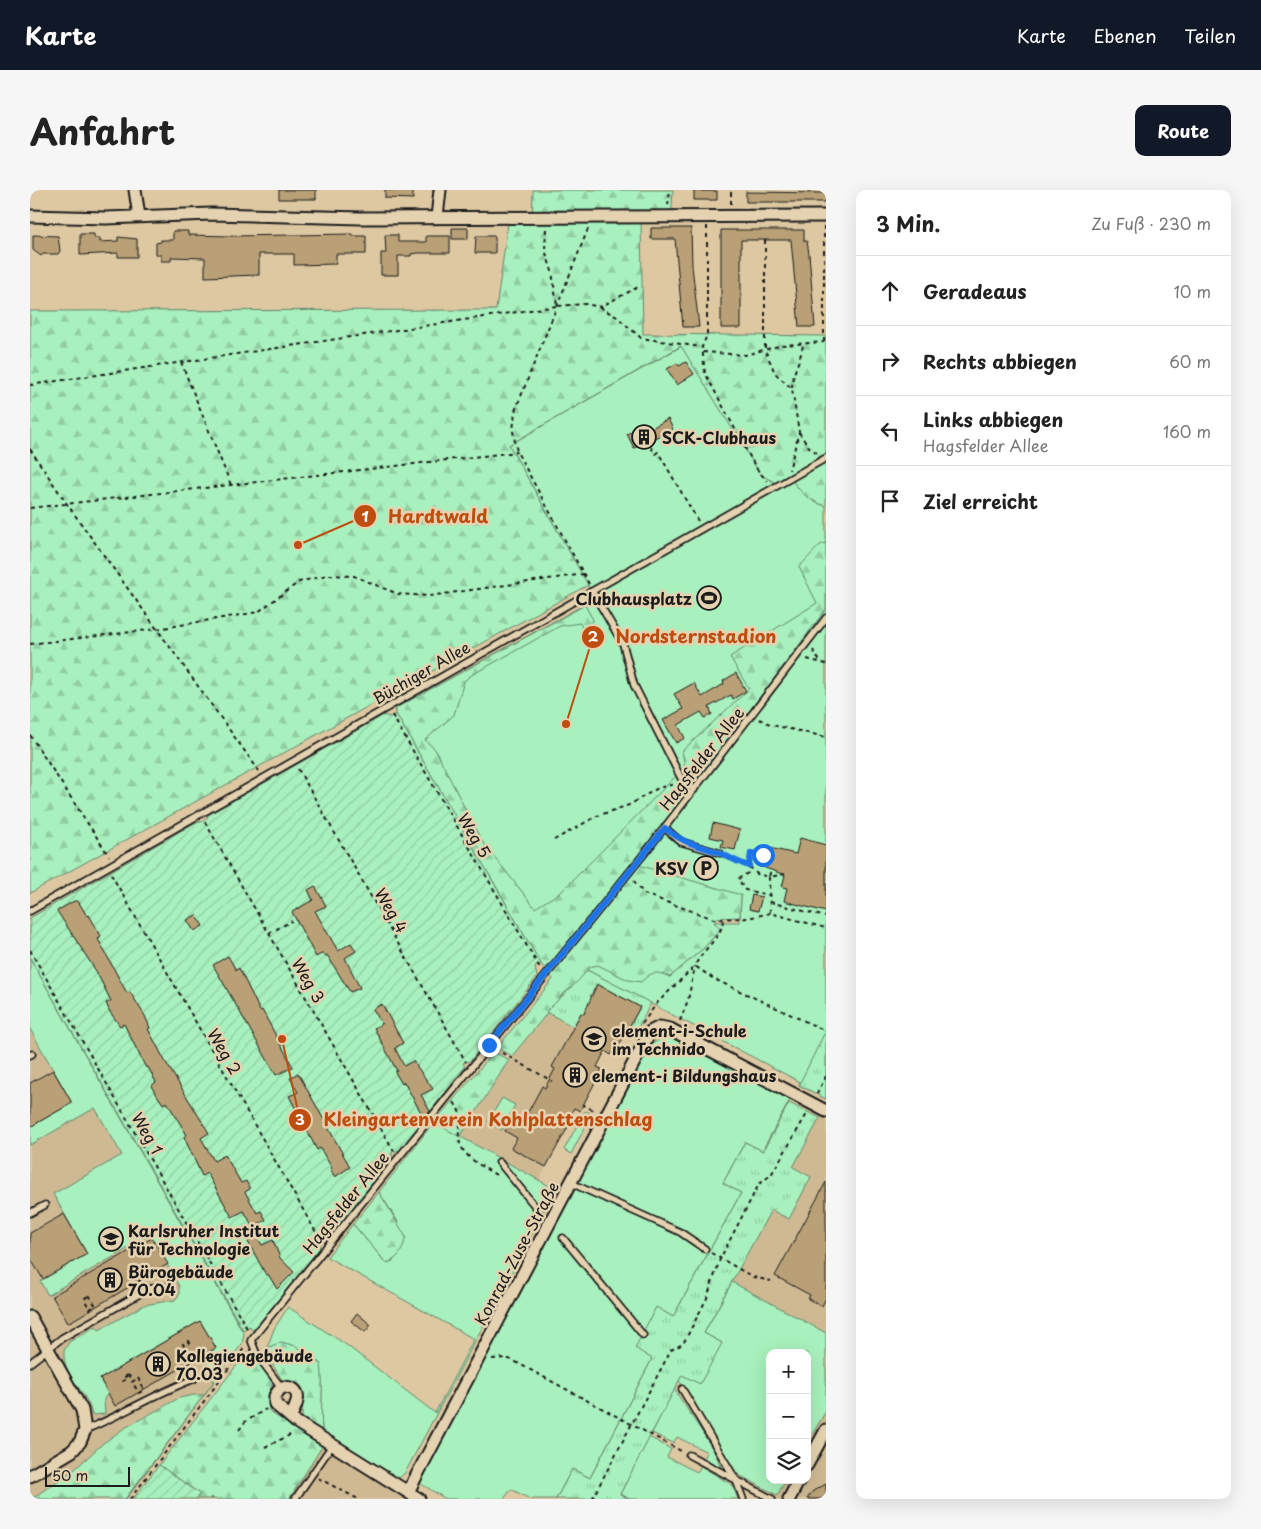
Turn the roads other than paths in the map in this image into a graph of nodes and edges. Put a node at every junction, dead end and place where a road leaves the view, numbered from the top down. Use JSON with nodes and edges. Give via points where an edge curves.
{"nodes":[{"id":1,"x":135,"y":190,"type":"edge"},
{"id":2,"x":440,"y":190,"type":"edge"},
{"id":3,"x":30,"y":216,"type":"edge"},
{"id":4,"x":139,"y":216,"type":"junction"},
{"id":5,"x":437,"y":216,"type":"junction"},
{"id":6,"x":825,"y":216,"type":"edge"},
{"id":7,"x":823,"y":456,"type":"edge"},
{"id":8,"x":592,"y":591,"type":"junction"},
{"id":9,"x":826,"y":618,"type":"edge"},
{"id":10,"x":694,"y":790,"type":"junction"},
{"id":11,"x":665,"y":828,"type":"junction"},
{"id":12,"x":720,"y":853,"type":"road end"},
{"id":13,"x":30,"y":911,"type":"edge"},
{"id":14,"x":826,"y":1111,"type":"edge"},
{"id":15,"x":499,"y":1162,"type":"dead end"},
{"id":16,"x":571,"y":1182,"type":"junction"},
{"id":17,"x":45,"y":1205,"type":"dead end"},
{"id":18,"x":539,"y":1211,"type":"dead end"},
{"id":19,"x":30,"y":1214,"type":"edge"},
{"id":20,"x":563,"y":1238,"type":"dead end"},
{"id":21,"x":705,"y":1249,"type":"dead end"},
{"id":22,"x":165,"y":1287,"type":"dead end"},
{"id":23,"x":30,"y":1317,"type":"edge"},
{"id":24,"x":643,"y":1335,"type":"dead end"},
{"id":25,"x":48,"y":1349,"type":"junction"},
{"id":26,"x":30,"y":1363,"type":"edge"},
{"id":27,"x":194,"y":1379,"type":"dead end"},
{"id":28,"x":281,"y":1387,"type":"junction"},
{"id":29,"x":682,"y":1389,"type":"dead end"},
{"id":30,"x":290,"y":1417,"type":"junction"},
{"id":31,"x":85,"y":1430,"type":"junction"},
{"id":32,"x":826,"y":1430,"type":"edge"},
{"id":33,"x":333,"y":1444,"type":"junction"},
{"id":34,"x":689,"y":1455,"type":"road end"},
{"id":35,"x":811,"y":1458,"type":"edge"},
{"id":36,"x":30,"y":1476,"type":"edge"},
{"id":37,"x":736,"y":1480,"type":"junction"},
{"id":38,"x":797,"y":1484,"type":"edge"},
{"id":39,"x":408,"y":1492,"type":"junction"},
{"id":40,"x":295,"y":1499,"type":"edge"},
{"id":41,"x":420,"y":1499,"type":"edge"},
{"id":42,"x":743,"y":1499,"type":"edge"},
{"id":43,"x":772,"y":1499,"type":"edge"},
{"id":44,"x":789,"y":1499,"type":"edge"}],
"edges":[{"from":1,"to":4,"type":"street"},
{"from":2,"to":5,"type":"street"},
{"from":3,"to":4,"type":"street"},
{"from":4,"to":5,"type":"street"},
{"from":5,"to":6,"type":"street"},
{"from":7,"to":8,"type":"lane","name":"Büchiger Allee","via":[[772,490]]},
{"from":8,"to":10,"type":"lane","via":[[623,644],[634,685],[682,780]]},
{"from":8,"to":13,"type":"lane","name":"Büchiger Allee"},
{"from":9,"to":10,"type":"lane","name":"Hagsfelder Allee"},
{"from":10,"to":11,"type":"lane","name":"Hagsfelder Allee"},
{"from":11,"to":12,"type":"lane","via":[[682,842]]},
{"from":11,"to":28,"type":"lane","name":"Hagsfelder Allee","via":[[250,1340]]},
{"from":14,"to":16,"type":"street","name":"Konrad-Zuse-Straße","via":[[675,1031],[665,1027],[654,1030],[650,1032]]},
{"from":15,"to":18,"type":"lane"},
{"from":16,"to":21,"type":"lane","via":[[680,1232]]},
{"from":16,"to":39,"type":"street","name":"Konrad-Zuse-Straße"},
{"from":17,"to":19,"type":"lane"},
{"from":20,"to":24,"type":"lane"},
{"from":22,"to":25,"type":"lane","via":[[148,1289]]},
{"from":23,"to":25,"type":"street"},
{"from":25,"to":26,"type":"lane"},
{"from":25,"to":31,"type":"street","via":[[82,1410]]},
{"from":27,"to":31,"type":"lane"},
{"from":28,"to":30,"type":"street","via":[[275,1396],[275,1404]]},
{"from":28,"to":30,"type":"street","via":[[297,1393],[298,1404]]},
{"from":29,"to":37,"type":"lane"},
{"from":30,"to":33,"type":"street"},
{"from":31,"to":36,"type":"street","via":[[72,1451]]},
{"from":32,"to":35,"type":"street"},
{"from":33,"to":39,"type":"street"},
{"from":33,"to":40,"type":"lane"},
{"from":34,"to":37,"type":"lane"},
{"from":37,"to":42,"type":"lane"},
{"from":37,"to":43,"type":"lane"},
{"from":38,"to":44,"type":"street"},
{"from":39,"to":41,"type":"street"}]}
